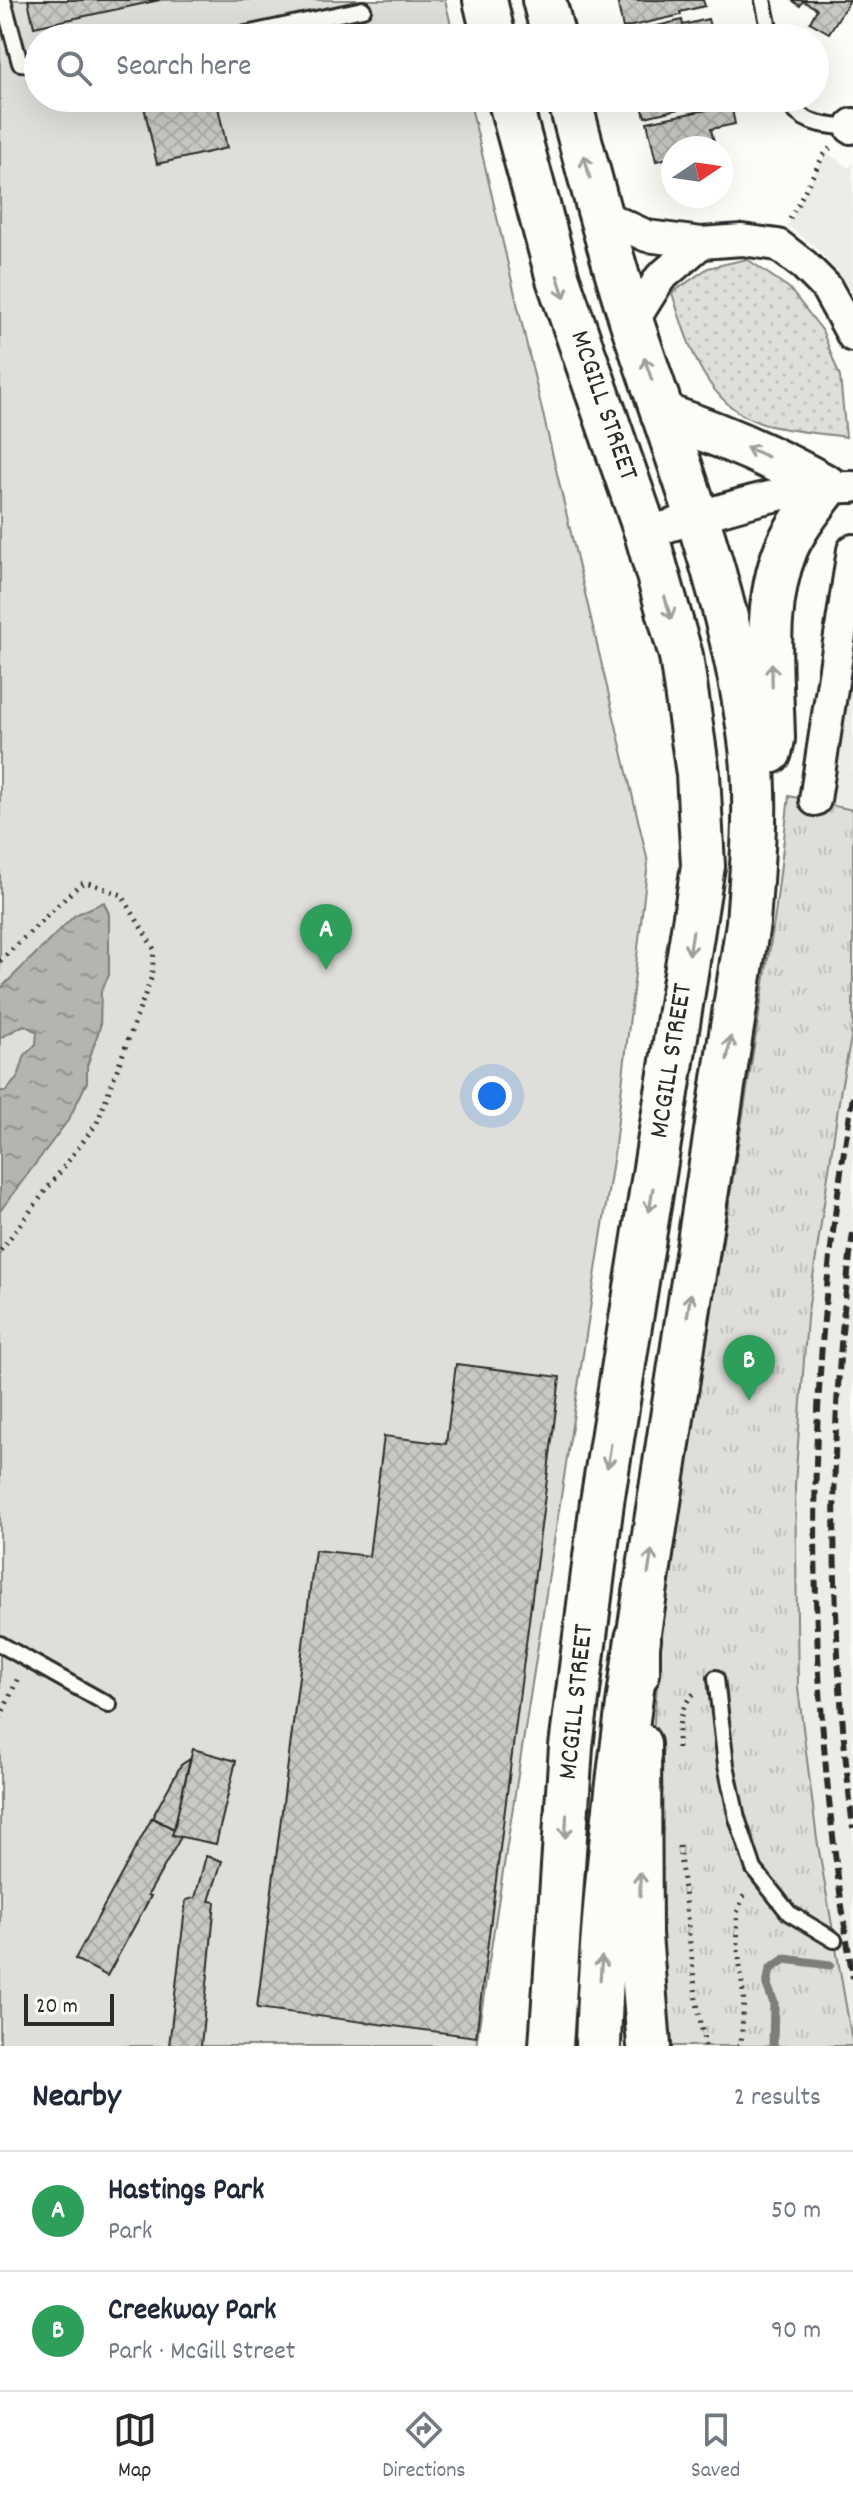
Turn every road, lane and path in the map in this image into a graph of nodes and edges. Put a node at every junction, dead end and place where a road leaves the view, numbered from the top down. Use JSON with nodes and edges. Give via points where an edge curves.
{"nodes":[{"id":1,"x":3,"y":0,"type":"edge"},
{"id":2,"x":485,"y":0,"type":"edge"},
{"id":3,"x":544,"y":0,"type":"edge"},
{"id":4,"x":763,"y":0,"type":"edge"},
{"id":5,"x":363,"y":9,"type":"dead end"},
{"id":6,"x":293,"y":24,"type":"edge"},
{"id":7,"x":491,"y":24,"type":"edge"},
{"id":8,"x":550,"y":24,"type":"edge"},
{"id":9,"x":768,"y":24,"type":"edge"},
{"id":10,"x":24,"y":63,"type":"edge"},
{"id":11,"x":513,"y":112,"type":"edge"},
{"id":12,"x":573,"y":112,"type":"edge"},
{"id":13,"x":795,"y":112,"type":"edge"},
{"id":14,"x":852,"y":126,"type":"edge"},
{"id":15,"x":599,"y":214,"type":"junction"},
{"id":16,"x":789,"y":222,"type":"dead end"},
{"id":17,"x":701,"y":243,"type":"junction"},
{"id":18,"x":632,"y":323,"type":"junction"},
{"id":19,"x":853,"y":336,"type":"edge"},
{"id":20,"x":663,"y":415,"type":"junction"},
{"id":21,"x":840,"y":487,"type":"edge"},
{"id":22,"x":698,"y":517,"type":"junction"},
{"id":23,"x":646,"y":533,"type":"junction"},
{"id":24,"x":853,"y":550,"type":"edge"},
{"id":25,"x":815,"y":800,"type":"dead end"},
{"id":26,"x":755,"y":807,"type":"junction"},
{"id":27,"x":0,"y":961,"type":"edge"},
{"id":28,"x":0,"y":1251,"type":"edge"},
{"id":29,"x":638,"y":1639,"type":"junction"},
{"id":30,"x":0,"y":1644,"type":"edge"},
{"id":31,"x":27,"y":1659,"type":"junction"},
{"id":32,"x":716,"y":1678,"type":"joint"},
{"id":33,"x":109,"y":1705,"type":"dead end"},
{"id":34,"x":0,"y":1718,"type":"edge"},
{"id":35,"x":677,"y":1759,"type":"dead end"},
{"id":36,"x":678,"y":1841,"type":"dead end"},
{"id":37,"x":754,"y":1869,"type":"junction"},
{"id":38,"x":834,"y":1940,"type":"dead end"},
{"id":39,"x":740,"y":2045,"type":"edge"},
{"id":40,"x":551,"y":2046,"type":"edge"},
{"id":41,"x":598,"y":2046,"type":"edge"},
{"id":42,"x":649,"y":2046,"type":"edge"},
{"id":43,"x":705,"y":2046,"type":"edge"}],
"edges":[{"from":1,"to":10,"type":"lane"},
{"from":2,"to":7,"type":"main road"},
{"from":3,"to":8,"type":"main road"},
{"from":4,"to":9,"type":"lane"},
{"from":5,"to":6,"type":"lane"},
{"from":11,"to":23,"type":"main road","name":"MCGILL STREET","one_way":true,"via":[[558,279]]},
{"from":15,"to":12,"type":"main road","name":"MCGILL STREET","one_way":true},
{"from":13,"to":14,"type":"lane","via":[[815,125]]},
{"from":14,"to":16,"type":"path","via":[[823,156]]},
{"from":15,"to":17,"type":"street","via":[[647,236]]},
{"from":15,"to":18,"type":"main road","name":"MCGILL STREET"},
{"from":17,"to":18,"type":"street","via":[[660,278]]},
{"from":17,"to":19,"type":"street","via":[[742,240],[778,245],[826,287]]},
{"from":20,"to":18,"type":"main road","name":"MCGILL STREET","one_way":true},
{"from":21,"to":20,"type":"main road","one_way":true},
{"from":20,"to":22,"type":"main road","name":"MCGILL STREET"},
{"from":21,"to":22,"type":"street"},
{"from":26,"to":21,"type":"main road","one_way":true,"via":[[773,739],[773,596],[787,547],[802,520]]},
{"from":22,"to":23,"type":"street"},
{"from":22,"to":26,"type":"main road","name":"MCGILL STREET","via":[[738,675]]},
{"from":23,"to":40,"type":"main road","name":"MCGILL STREET","one_way":true,"via":[[681,656],[698,774],[703,866],[598,1533],[571,1747]]},
{"from":24,"to":25,"type":"street"},
{"from":29,"to":26,"type":"main road","name":"MCGILL STREET","one_way":true,"via":[[748,923]]},
{"from":27,"to":28,"type":"path","via":[[86,882],[122,895],[154,949],[152,976],[97,1123]]},
{"from":41,"to":29,"type":"highway","one_way":true,"via":[[613,1818]]},
{"from":42,"to":29,"type":"main road","name":"MCGILL STREET","one_way":true,"via":[[640,1934]]},
{"from":30,"to":31,"type":"lane"},
{"from":31,"to":33,"type":"lane"},
{"from":31,"to":34,"type":"path"},
{"from":32,"to":35,"type":"path","via":[[691,1695],[679,1721]]},
{"from":32,"to":37,"type":"lane","via":[[726,1765]]},
{"from":36,"to":43,"type":"path"},
{"from":37,"to":38,"type":"lane","via":[[789,1913]]},
{"from":37,"to":39,"type":"path","via":[[737,1913],[744,2000]]}]}
